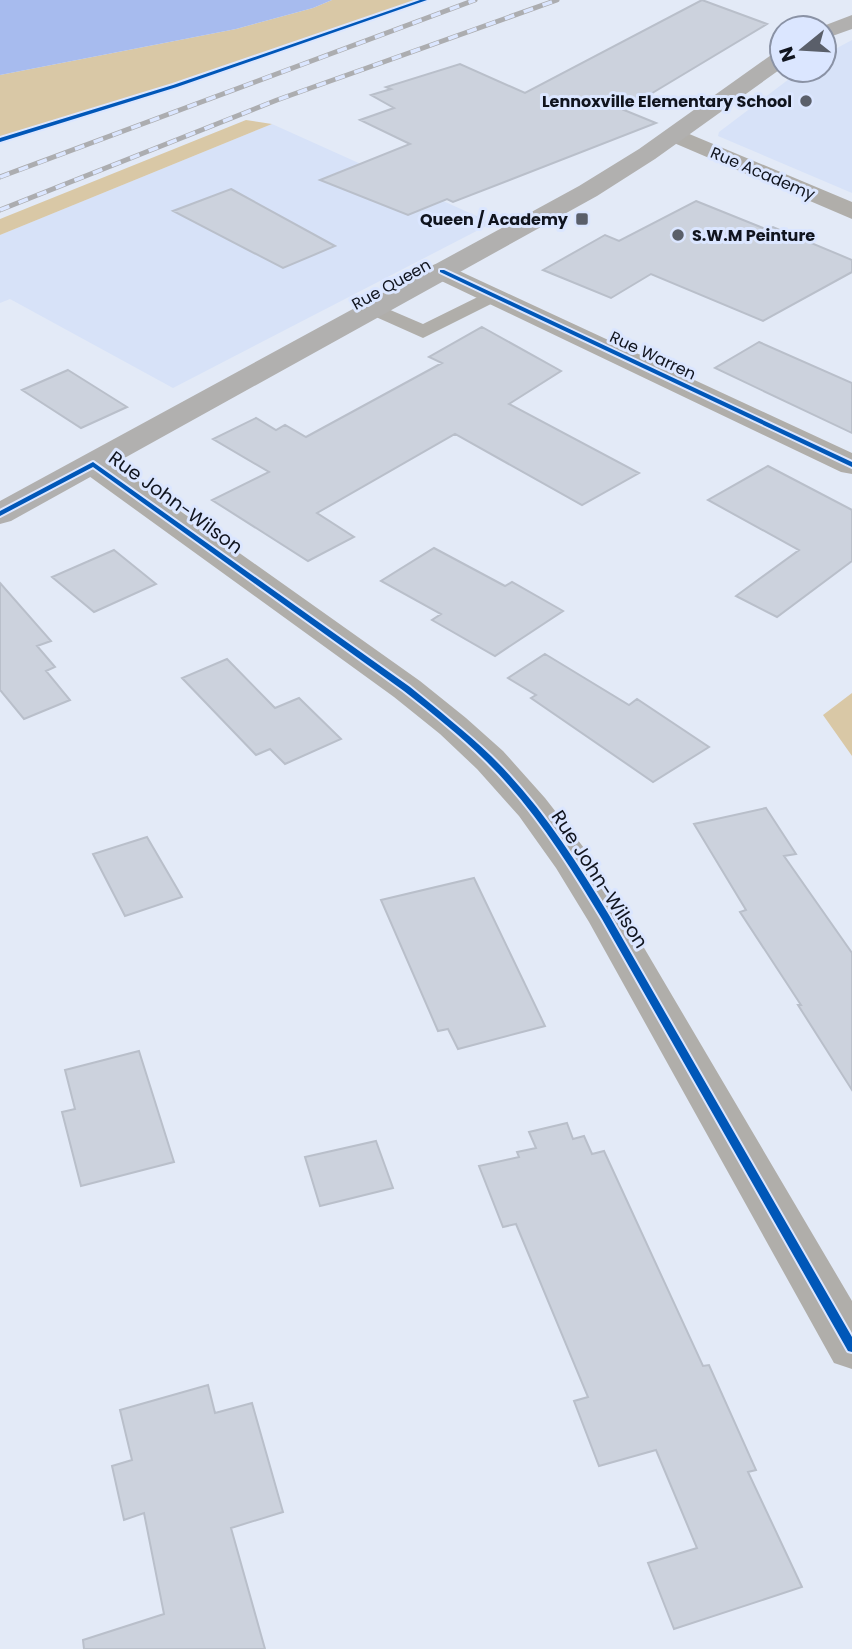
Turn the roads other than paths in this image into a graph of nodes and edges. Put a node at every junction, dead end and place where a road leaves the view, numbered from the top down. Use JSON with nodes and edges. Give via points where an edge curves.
{"nodes":[{"id":1,"x":768,"y":68,"type":"edge"},
{"id":2,"x":675,"y":135,"type":"junction"},
{"id":3,"x":852,"y":211,"type":"edge"},
{"id":4,"x":442,"y":271,"type":"junction"},
{"id":5,"x":494,"y":295,"type":"junction"},
{"id":6,"x":373,"y":309,"type":"junction"},
{"id":7,"x":93,"y":464,"type":"junction"},
{"id":8,"x":852,"y":465,"type":"edge"},
{"id":9,"x":0,"y":514,"type":"edge"},
{"id":10,"x":852,"y":1347,"type":"edge"}],
"edges":[{"from":1,"to":2,"type":"main road","name":"Rue Queen"},
{"from":2,"to":3,"type":"street","name":"Rue Academy"},
{"from":2,"to":4,"type":"main road","name":"Rue Queen","via":[[588,191]]},
{"from":4,"to":5,"type":"street","name":"Rue Warren"},
{"from":4,"to":6,"type":"main road","name":"Rue Queen"},
{"from":5,"to":6,"type":"lane","via":[[423,332]]},
{"from":5,"to":8,"type":"street","name":"Rue Warren"},
{"from":6,"to":7,"type":"main road","name":"Rue Queen"},
{"from":7,"to":9,"type":"main road","name":"Rue Queen"},
{"from":7,"to":10,"type":"street","name":"Rue John-Wilson","via":[[407,688],[490,760],[532,807],[606,916]]}]}
